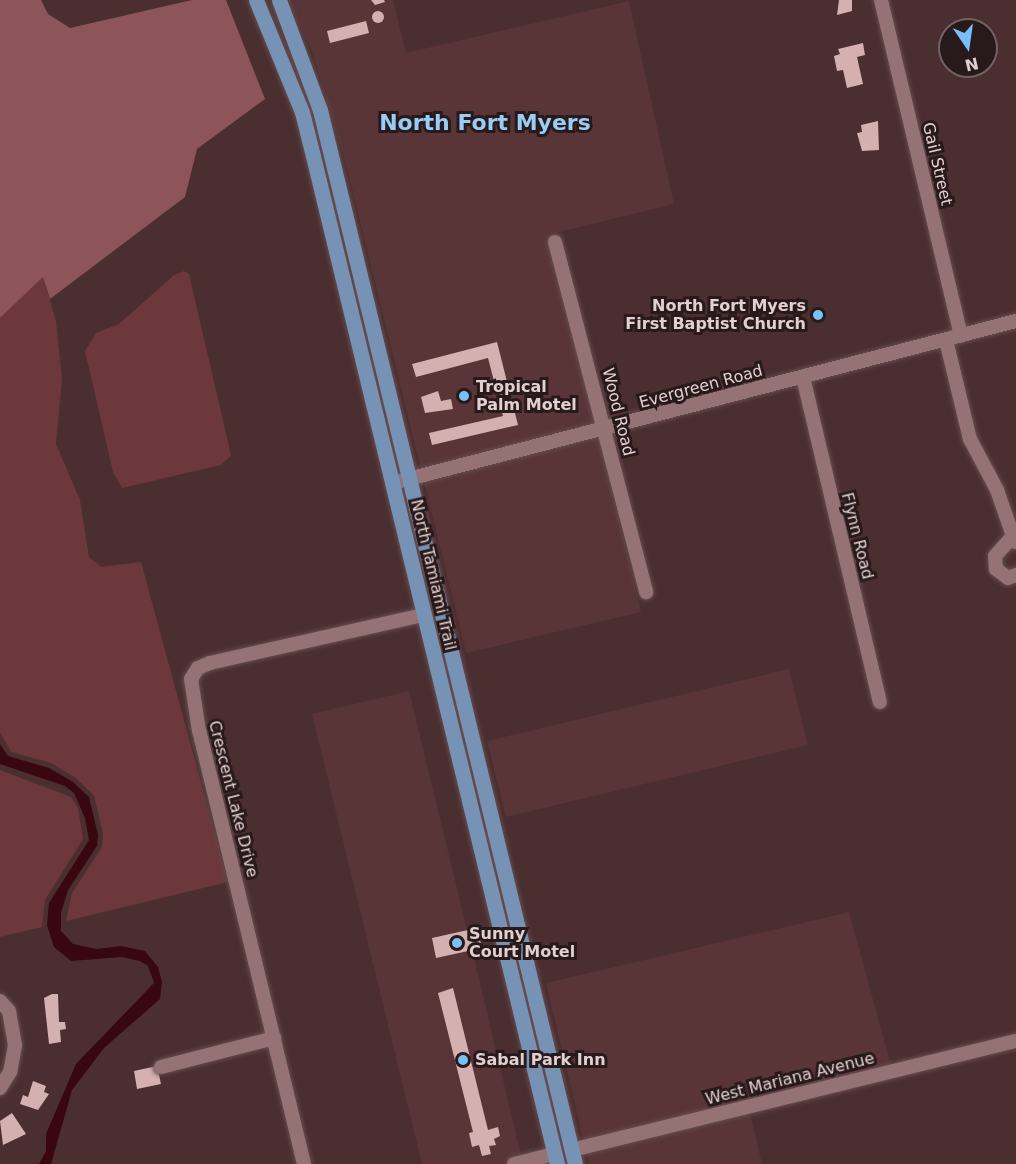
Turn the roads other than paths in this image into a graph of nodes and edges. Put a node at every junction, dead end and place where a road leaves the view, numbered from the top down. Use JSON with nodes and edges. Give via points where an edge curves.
{"nodes":[{"id":1,"x":256,"y":0,"type":"edge"},
{"id":2,"x":279,"y":0,"type":"edge"},
{"id":3,"x":881,"y":0,"type":"edge"},
{"id":4,"x":302,"y":112,"type":"junction"},
{"id":5,"x":332,"y":156,"type":"junction"},
{"id":6,"x":316,"y":169,"type":"junction"},
{"id":7,"x":346,"y":211,"type":"junction"},
{"id":8,"x":555,"y":242,"type":"dead end"},
{"id":9,"x":1016,"y":321,"type":"edge"},
{"id":10,"x":961,"y":336,"type":"junction"},
{"id":11,"x":946,"y":340,"type":"junction"},
{"id":12,"x":803,"y":377,"type":"junction"},
{"id":13,"x":606,"y":429,"type":"junction"},
{"id":14,"x":410,"y":479,"type":"junction"},
{"id":15,"x":393,"y":483,"type":"junction"},
{"id":16,"x":1015,"y":540,"type":"edge"},
{"id":17,"x":1016,"y":575,"type":"edge"},
{"id":18,"x":646,"y":592,"type":"dead end"},
{"id":19,"x":423,"y":615,"type":"junction"},
{"id":20,"x":880,"y":702,"type":"dead end"},
{"id":21,"x":465,"y":788,"type":"junction"},
{"id":22,"x":498,"y":834,"type":"junction"},
{"id":23,"x":479,"y":847,"type":"junction"},
{"id":24,"x":513,"y":895,"type":"junction"},
{"id":25,"x":0,"y":1001,"type":"edge"},
{"id":26,"x":274,"y":1038,"type":"junction"},
{"id":27,"x":1016,"y":1041,"type":"edge"},
{"id":28,"x":161,"y":1067,"type":"dead end"},
{"id":29,"x":0,"y":1088,"type":"edge"},
{"id":30,"x":541,"y":1101,"type":"junction"},
{"id":31,"x":573,"y":1157,"type":"edge"},
{"id":32,"x":558,"y":1161,"type":"edge"},
{"id":33,"x":304,"y":1164,"type":"edge"},
{"id":34,"x":514,"y":1164,"type":"edge"}],
"edges":[{"from":1,"to":4,"type":"main road","name":"North Tamiami Trail"},
{"from":2,"to":5,"type":"main road","name":"North Tamiami Trail","via":[[320,110]]},
{"from":3,"to":10,"type":"street","name":"Gail Street"},
{"from":4,"to":5,"type":"main road","via":[[319,149]]},
{"from":4,"to":6,"type":"main road","name":"North Tamiami Trail"},
{"from":5,"to":7,"type":"main road","name":"North Tamiami Trail"},
{"from":6,"to":7,"type":"main road","via":[[332,181]]},
{"from":6,"to":15,"type":"main road","name":"North Tamiami Trail"},
{"from":7,"to":14,"type":"main road","name":"North Tamiami Trail"},
{"from":8,"to":13,"type":"street","name":"Wood Road"},
{"from":9,"to":10,"type":"street","name":"Evergreen Road"},
{"from":10,"to":11,"type":"street","name":"Evergreen Road"},
{"from":11,"to":12,"type":"street","name":"Evergreen Road"},
{"from":11,"to":16,"type":"street","via":[[970,439],[997,490]]},
{"from":12,"to":13,"type":"street","name":"Evergreen Road"},
{"from":12,"to":20,"type":"street","name":"Flynn Road"},
{"from":13,"to":14,"type":"street","name":"Evergreen Road"},
{"from":13,"to":18,"type":"street","name":"Wood Road"},
{"from":14,"to":15,"type":"street","name":"Evergreen Road"},
{"from":14,"to":22,"type":"main road","name":"North Tamiami Trail"},
{"from":15,"to":19,"type":"main road","name":"North Tamiami Trail"},
{"from":16,"to":17,"type":"street","via":[[995,556],[996,569],[1008,578]]},
{"from":19,"to":21,"type":"main road","name":"North Tamiami Trail"},
{"from":19,"to":26,"type":"street","name":"Crescent Lake Drive","via":[[210,663],[198,668],[191,679],[199,731]]},
{"from":21,"to":22,"type":"main road","via":[[484,824]]},
{"from":21,"to":23,"type":"main road","name":"North Tamiami Trail"},
{"from":22,"to":24,"type":"main road","name":"North Tamiami Trail"},
{"from":23,"to":24,"type":"main road","via":[[493,859],[501,883]]},
{"from":23,"to":30,"type":"main road","name":"North Tamiami Trail"},
{"from":24,"to":31,"type":"main road","name":"North Tamiami Trail"},
{"from":25,"to":29,"type":"street","via":[[9,1011],[15,1045],[10,1072]]},
{"from":26,"to":28,"type":"street"},
{"from":26,"to":33,"type":"street","name":"Crescent Lake Drive"},
{"from":27,"to":31,"type":"street","name":"West Mariana Avenue"},
{"from":30,"to":31,"type":"main road"},
{"from":30,"to":32,"type":"main road","name":"North Tamiami Trail"},
{"from":32,"to":34,"type":"street"}]}
